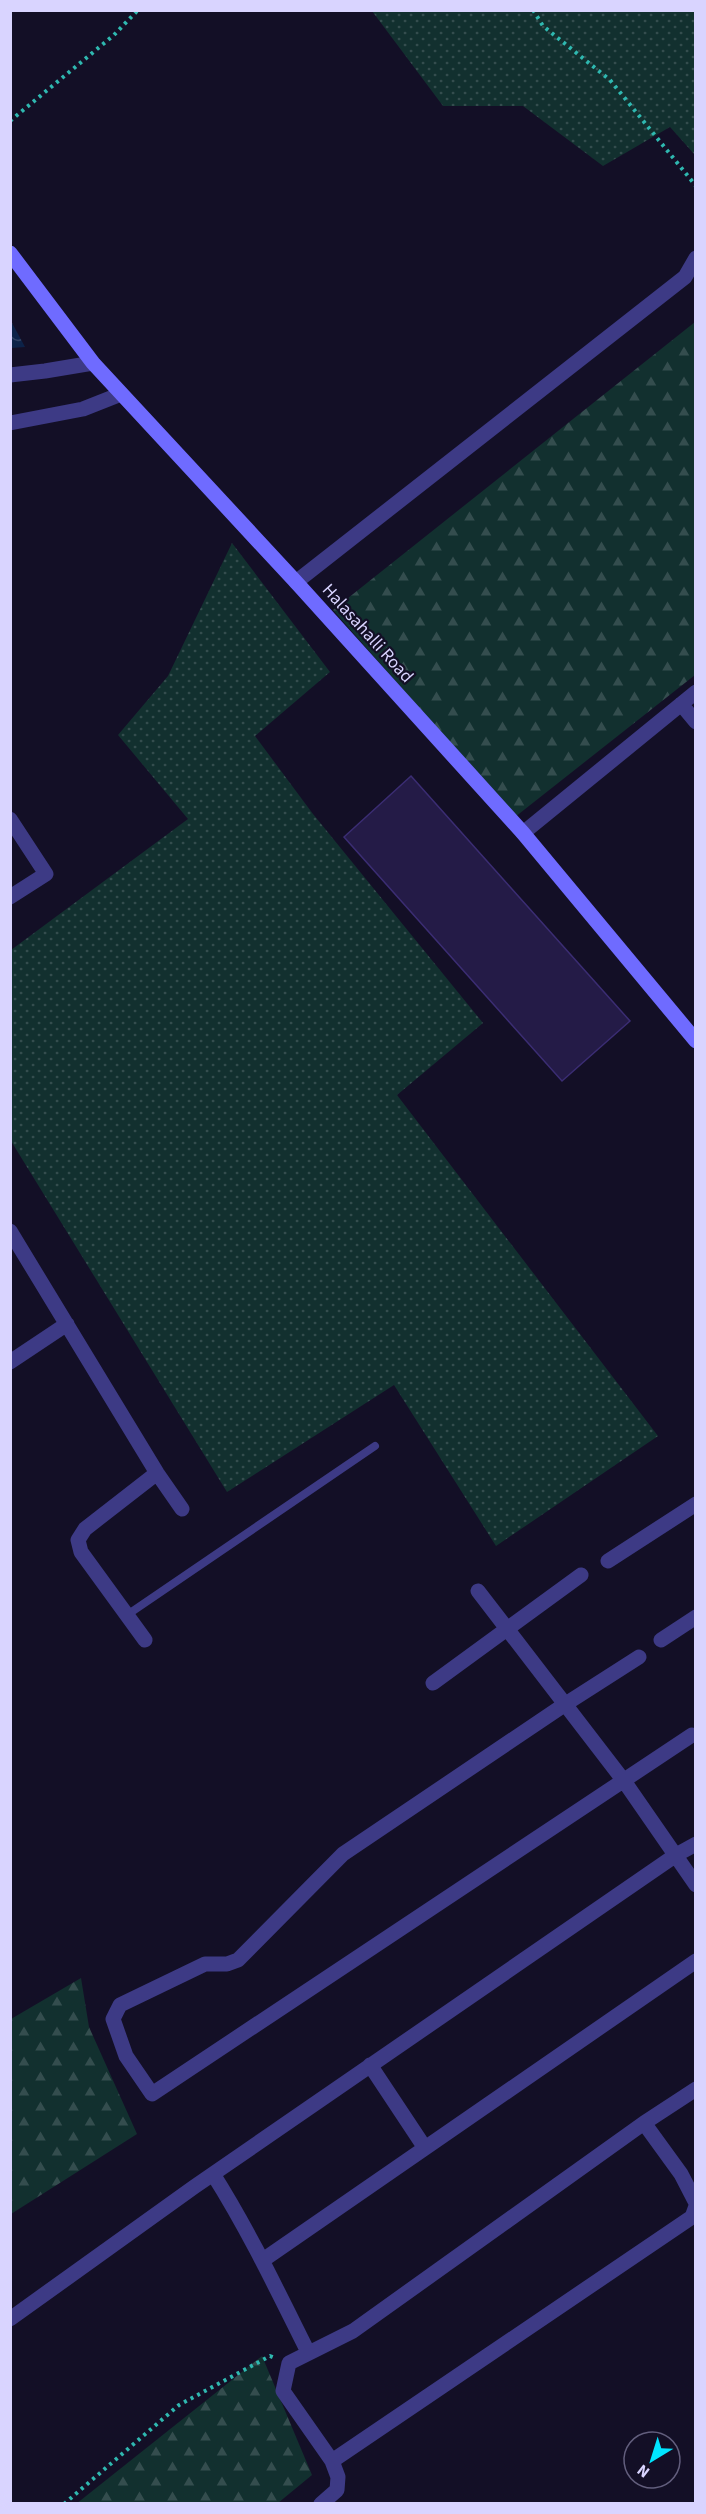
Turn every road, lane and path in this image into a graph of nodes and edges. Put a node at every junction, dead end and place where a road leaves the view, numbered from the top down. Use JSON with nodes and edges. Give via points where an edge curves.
{"nodes":[{"id":1,"x":138,"y":10,"type":"edge"},
{"id":2,"x":533,"y":10,"type":"edge"},
{"id":3,"x":10,"y":121,"type":"edge"},
{"id":4,"x":696,"y":186,"type":"edge"},
{"id":5,"x":10,"y":253,"type":"edge"},
{"id":6,"x":696,"y":258,"type":"edge"},
{"id":7,"x":93,"y":363,"type":"junction"},
{"id":8,"x":10,"y":375,"type":"edge"},
{"id":9,"x":121,"y":394,"type":"junction"},
{"id":10,"x":10,"y":423,"type":"edge"},
{"id":11,"x":296,"y":582,"type":"junction"},
{"id":12,"x":696,"y":692,"type":"edge"},
{"id":13,"x":681,"y":704,"type":"junction"},
{"id":14,"x":696,"y":722,"type":"edge"},
{"id":15,"x":10,"y":819,"type":"edge"},
{"id":16,"x":523,"y":833,"type":"junction"},
{"id":17,"x":10,"y":897,"type":"edge"},
{"id":18,"x":696,"y":1041,"type":"edge"},
{"id":19,"x":10,"y":1231,"type":"edge"},
{"id":20,"x":17,"y":1255,"type":"edge"},
{"id":21,"x":67,"y":1324,"type":"junction"},
{"id":22,"x":10,"y":1362,"type":"edge"},
{"id":23,"x":375,"y":1446,"type":"dead end"},
{"id":24,"x":157,"y":1473,"type":"junction"},
{"id":25,"x":696,"y":1504,"type":"edge"},
{"id":26,"x":182,"y":1509,"type":"dead end"},
{"id":27,"x":608,"y":1561,"type":"dead end"},
{"id":28,"x":580,"y":1575,"type":"dead end"},
{"id":29,"x":478,"y":1591,"type":"dead end"},
{"id":30,"x":127,"y":1615,"type":"junction"},
{"id":31,"x":696,"y":1617,"type":"edge"},
{"id":32,"x":507,"y":1630,"type":"junction"},
{"id":33,"x":145,"y":1640,"type":"dead end"},
{"id":34,"x":661,"y":1640,"type":"dead end"},
{"id":35,"x":639,"y":1657,"type":"dead end"},
{"id":36,"x":433,"y":1683,"type":"dead end"},
{"id":37,"x":564,"y":1705,"type":"junction"},
{"id":38,"x":692,"y":1735,"type":"dead end"},
{"id":39,"x":624,"y":1781,"type":"junction"},
{"id":40,"x":696,"y":1844,"type":"edge"},
{"id":41,"x":676,"y":1855,"type":"junction"},
{"id":42,"x":696,"y":1885,"type":"edge"},
{"id":43,"x":696,"y":1960,"type":"edge"},
{"id":44,"x":370,"y":2066,"type":"junction"},
{"id":45,"x":696,"y":2089,"type":"edge"},
{"id":46,"x":644,"y":2122,"type":"junction"},
{"id":47,"x":425,"y":2148,"type":"junction"},
{"id":48,"x":213,"y":2174,"type":"junction"},
{"id":49,"x":696,"y":2204,"type":"edge"},
{"id":50,"x":262,"y":2260,"type":"junction"},
{"id":51,"x":10,"y":2319,"type":"edge"},
{"id":52,"x":308,"y":2352,"type":"junction"},
{"id":53,"x":289,"y":2363,"type":"junction"},
{"id":54,"x":332,"y":2461,"type":"junction"},
{"id":55,"x":64,"y":2504,"type":"edge"},
{"id":56,"x":321,"y":2504,"type":"edge"}],
"edges":[{"from":1,"to":3,"type":"path","via":[[114,35]]},
{"from":2,"to":4,"type":"path","via":[[543,26],[610,80]]},
{"from":5,"to":7,"type":"main road","name":"Halasahalli Road"},
{"from":6,"to":11,"type":"street","via":[[685,277]]},
{"from":7,"to":8,"type":"street"},
{"from":7,"to":9,"type":"main road","name":"Halasahalli Road"},
{"from":9,"to":10,"type":"street","via":[[83,409]]},
{"from":9,"to":11,"type":"main road","name":"Halasahalli Road"},
{"from":11,"to":16,"type":"main road","name":"Halasahalli Road"},
{"from":12,"to":13,"type":"street"},
{"from":13,"to":14,"type":"street"},
{"from":13,"to":16,"type":"street"},
{"from":15,"to":17,"type":"street","via":[[46,874]]},
{"from":16,"to":18,"type":"main road","name":"Halasahalli Road"},
{"from":19,"to":20,"type":"street"},
{"from":20,"to":21,"type":"street"},
{"from":21,"to":22,"type":"street"},
{"from":21,"to":24,"type":"street"},
{"from":23,"to":30,"type":"lane"},
{"from":24,"to":26,"type":"street"},
{"from":24,"to":30,"type":"street","via":[[85,1529],[78,1540],[81,1552]]},
{"from":25,"to":27,"type":"street"},
{"from":28,"to":32,"type":"street"},
{"from":29,"to":32,"type":"street"},
{"from":30,"to":33,"type":"street"},
{"from":31,"to":34,"type":"street"},
{"from":32,"to":36,"type":"street"},
{"from":32,"to":37,"type":"street"},
{"from":35,"to":37,"type":"street"},
{"from":37,"to":39,"type":"street"},
{"from":37,"to":39,"type":"street","via":[[343,1854],[238,1960],[206,1964],[120,2005],[113,2019],[126,2055],[152,2094]]},
{"from":38,"to":39,"type":"street"},
{"from":39,"to":41,"type":"street"},
{"from":40,"to":41,"type":"street"},
{"from":41,"to":42,"type":"street"},
{"from":41,"to":44,"type":"street"},
{"from":43,"to":47,"type":"street"},
{"from":44,"to":47,"type":"street"},
{"from":44,"to":48,"type":"street"},
{"from":45,"to":46,"type":"street"},
{"from":46,"to":49,"type":"street","via":[[681,2174]]},
{"from":46,"to":52,"type":"street","via":[[353,2331]]},
{"from":47,"to":50,"type":"street"},
{"from":48,"to":50,"type":"street"},
{"from":48,"to":51,"type":"street"},
{"from":49,"to":54,"type":"street","via":[[692,2217]]},
{"from":50,"to":52,"type":"street"},
{"from":52,"to":53,"type":"street"},
{"from":53,"to":54,"type":"street","via":[[284,2391]]},
{"from":53,"to":55,"type":"path","via":[[270,2356],[179,2405]]},
{"from":54,"to":56,"type":"street","via":[[338,2477],[337,2490]]}]}
